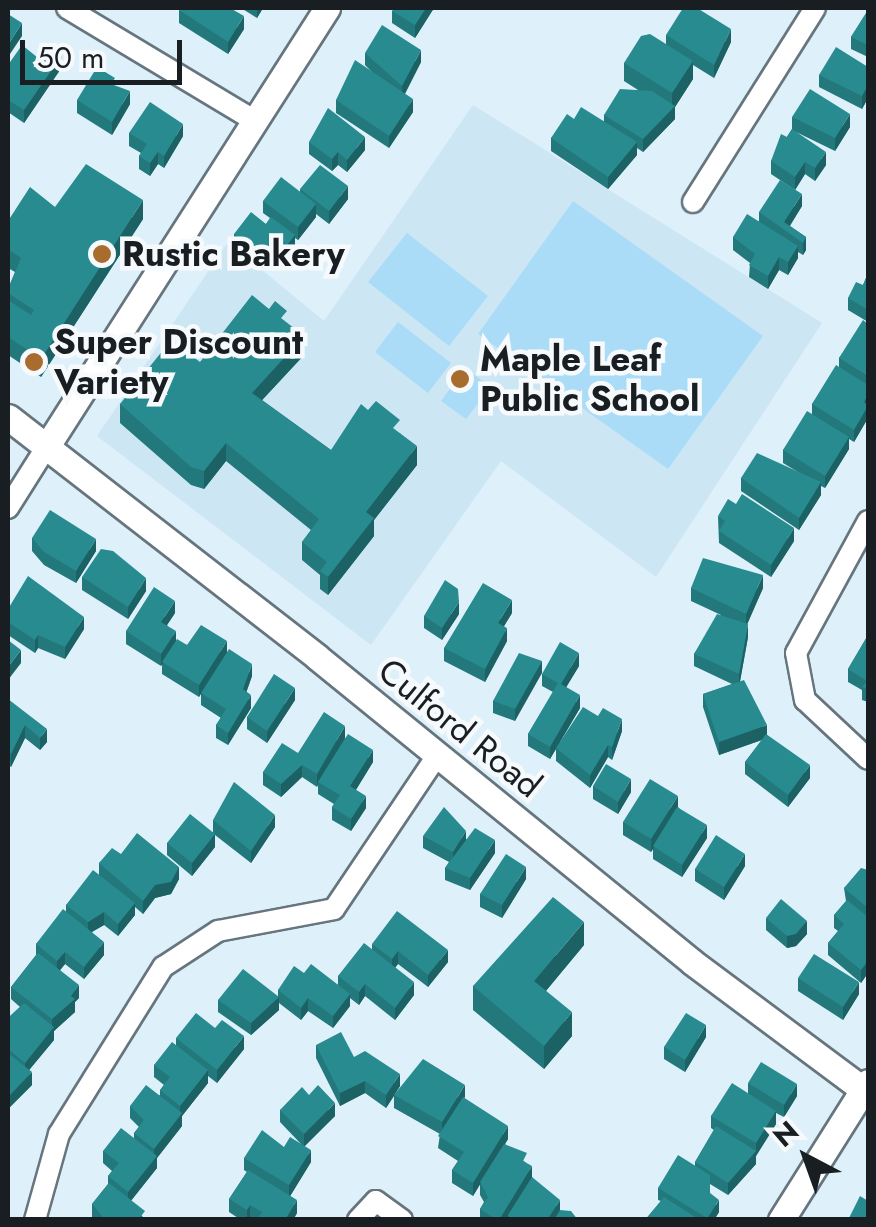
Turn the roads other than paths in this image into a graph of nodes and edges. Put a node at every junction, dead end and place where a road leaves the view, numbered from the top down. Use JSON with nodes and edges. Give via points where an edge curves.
{"nodes":[{"id":1,"x":67,"y":8,"type":"edge"},
{"id":2,"x":327,"y":8,"type":"edge"},
{"id":3,"x":815,"y":8,"type":"edge"},
{"id":4,"x":255,"y":121,"type":"junction"},
{"id":5,"x":693,"y":202,"type":"dead end"},
{"id":6,"x":8,"y":417,"type":"edge"},
{"id":7,"x":47,"y":446,"type":"junction"},
{"id":8,"x":8,"y":508,"type":"edge"},
{"id":9,"x":868,"y":522,"type":"edge"},
{"id":10,"x":438,"y":754,"type":"junction"},
{"id":11,"x":868,"y":759,"type":"edge"},
{"id":12,"x":867,"y":1088,"type":"edge"},
{"id":13,"x":36,"y":1220,"type":"edge"},
{"id":14,"x":358,"y":1220,"type":"edge"},
{"id":15,"x":402,"y":1220,"type":"edge"},
{"id":16,"x":781,"y":1220,"type":"edge"}],
"edges":[{"from":1,"to":4,"type":"street"},
{"from":2,"to":4,"type":"street"},
{"from":3,"to":5,"type":"street"},
{"from":4,"to":7,"type":"street"},
{"from":6,"to":7,"type":"street","name":"Culford Road"},
{"from":7,"to":8,"type":"street"},
{"from":7,"to":10,"type":"street","name":"Culford Road"},
{"from":9,"to":11,"type":"street","via":[[796,653],[805,700]]},
{"from":10,"to":12,"type":"street","name":"Culford Road","via":[[692,962]]},
{"from":10,"to":13,"type":"street","via":[[334,909],[218,931],[162,968],[59,1134]]},
{"from":12,"to":16,"type":"street"},
{"from":14,"to":15,"type":"street","via":[[376,1201]]}]}
